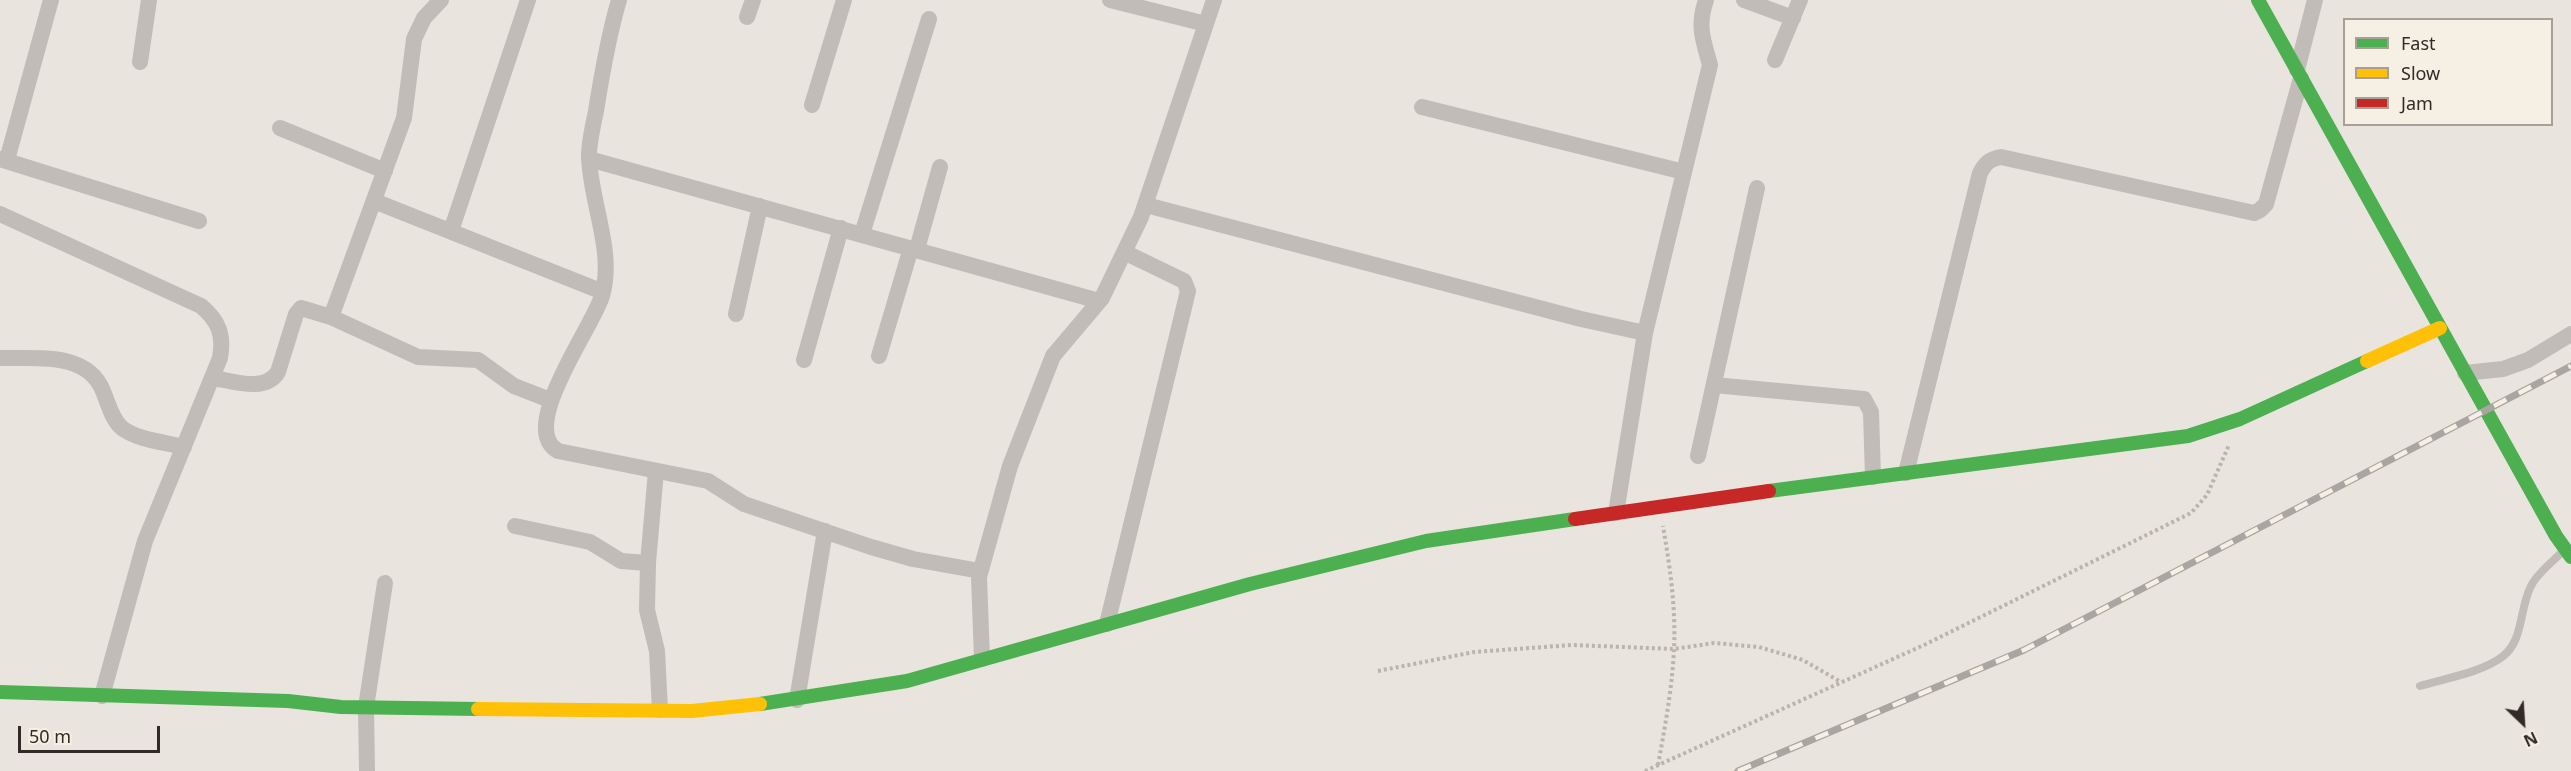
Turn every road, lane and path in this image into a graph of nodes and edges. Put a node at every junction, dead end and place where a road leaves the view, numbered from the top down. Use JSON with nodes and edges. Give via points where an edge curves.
{"nodes":[{"id":1,"x":51,"y":0,"type":"edge"},
{"id":2,"x":149,"y":0,"type":"edge"},
{"id":3,"x":441,"y":0,"type":"edge"},
{"id":4,"x":528,"y":0,"type":"edge"},
{"id":5,"x":619,"y":0,"type":"edge"},
{"id":6,"x":753,"y":0,"type":"edge"},
{"id":7,"x":844,"y":0,"type":"edge"},
{"id":8,"x":1110,"y":0,"type":"edge"},
{"id":9,"x":1214,"y":0,"type":"edge"},
{"id":10,"x":1706,"y":0,"type":"edge"},
{"id":11,"x":1744,"y":0,"type":"edge"},
{"id":12,"x":1800,"y":0,"type":"edge"},
{"id":13,"x":2258,"y":0,"type":"edge"},
{"id":14,"x":2315,"y":0,"type":"edge"},
{"id":15,"x":747,"y":17,"type":"dead end"},
{"id":16,"x":1792,"y":18,"type":"junction"},
{"id":17,"x":929,"y":19,"type":"dead end"},
{"id":18,"x":1206,"y":24,"type":"junction"},
{"id":19,"x":1775,"y":60,"type":"dead end"},
{"id":20,"x":140,"y":62,"type":"dead end"},
{"id":21,"x":2299,"y":74,"type":"junction"},
{"id":22,"x":812,"y":105,"type":"dead end"},
{"id":23,"x":1422,"y":107,"type":"dead end"},
{"id":24,"x":280,"y":128,"type":"dead end"},
{"id":25,"x":3,"y":159,"type":"edge"},
{"id":26,"x":589,"y":159,"type":"junction"},
{"id":27,"x":940,"y":167,"type":"dead end"},
{"id":28,"x":385,"y":171,"type":"junction"},
{"id":29,"x":1684,"y":172,"type":"junction"},
{"id":30,"x":1756,"y":188,"type":"dead end"},
{"id":31,"x":374,"y":201,"type":"junction"},
{"id":32,"x":760,"y":206,"type":"junction"},
{"id":33,"x":1146,"y":206,"type":"junction"},
{"id":34,"x":0,"y":214,"type":"edge"},
{"id":35,"x":200,"y":220,"type":"dead end"},
{"id":36,"x":841,"y":228,"type":"junction"},
{"id":37,"x":451,"y":231,"type":"junction"},
{"id":38,"x":862,"y":234,"type":"junction"},
{"id":39,"x":914,"y":248,"type":"junction"},
{"id":40,"x":1124,"y":252,"type":"junction"},
{"id":41,"x":603,"y":292,"type":"junction"},
{"id":42,"x":1100,"y":301,"type":"junction"},
{"id":43,"x":736,"y":314,"type":"dead end"},
{"id":44,"x":331,"y":317,"type":"junction"},
{"id":45,"x":2440,"y":328,"type":"junction"},
{"id":46,"x":1645,"y":333,"type":"junction"},
{"id":47,"x":2571,"y":333,"type":"edge"},
{"id":48,"x":879,"y":356,"type":"dead end"},
{"id":49,"x":0,"y":358,"type":"edge"},
{"id":50,"x":804,"y":360,"type":"dead end"},
{"id":51,"x":2465,"y":373,"type":"junction"},
{"id":52,"x":213,"y":378,"type":"junction"},
{"id":53,"x":1714,"y":385,"type":"junction"},
{"id":54,"x":550,"y":400,"type":"junction"},
{"id":55,"x":2240,"y":419,"type":"junction"},
{"id":56,"x":184,"y":447,"type":"junction"},
{"id":57,"x":1698,"y":456,"type":"dead end"},
{"id":58,"x":656,"y":471,"type":"junction"},
{"id":59,"x":1906,"y":472,"type":"junction"},
{"id":60,"x":1873,"y":477,"type":"junction"},
{"id":61,"x":1660,"y":507,"type":"junction"},
{"id":62,"x":1617,"y":513,"type":"junction"},
{"id":63,"x":515,"y":525,"type":"dead end"},
{"id":64,"x":825,"y":531,"type":"junction"},
{"id":65,"x":2568,"y":553,"type":"edge"},
{"id":66,"x":648,"y":563,"type":"junction"},
{"id":67,"x":980,"y":571,"type":"junction"},
{"id":68,"x":385,"y":583,"type":"dead end"},
{"id":69,"x":1107,"y":624,"type":"junction"},
{"id":70,"x":1674,"y":649,"type":"junction"},
{"id":71,"x":982,"y":659,"type":"junction"},
{"id":72,"x":1378,"y":671,"type":"dead end"},
{"id":73,"x":1842,"y":682,"type":"junction"},
{"id":74,"x":2420,"y":686,"type":"dead end"},
{"id":75,"x":0,"y":692,"type":"edge"},
{"id":76,"x":102,"y":696,"type":"junction"},
{"id":77,"x":797,"y":700,"type":"junction"},
{"id":78,"x":366,"y":707,"type":"junction"},
{"id":79,"x":660,"y":710,"type":"junction"},
{"id":80,"x":1658,"y":765,"type":"junction"},
{"id":81,"x":367,"y":771,"type":"edge"},
{"id":82,"x":1644,"y":771,"type":"edge"}],
"edges":[{"from":1,"to":25,"type":"street"},
{"from":2,"to":20,"type":"street"},
{"from":3,"to":28,"type":"street","via":[[424,18],[414,39],[404,118]]},
{"from":4,"to":37,"type":"street"},
{"from":5,"to":26,"type":"street","via":[[606,47]]},
{"from":6,"to":15,"type":"street"},
{"from":7,"to":22,"type":"street"},
{"from":8,"to":18,"type":"street"},
{"from":9,"to":18,"type":"street"},
{"from":10,"to":29,"type":"street","via":[[1700,25],[1710,65]]},
{"from":11,"to":16,"type":"street"},
{"from":12,"to":16,"type":"street"},
{"from":13,"to":21,"type":"street"},
{"from":14,"to":21,"type":"street"},
{"from":16,"to":19,"type":"street"},
{"from":17,"to":38,"type":"street"},
{"from":18,"to":33,"type":"street"},
{"from":21,"to":45,"type":"street"},
{"from":21,"to":59,"type":"street","via":[[2265,204],[2254,213],[2001,157],[1985,164]]},
{"from":23,"to":29,"type":"street"},
{"from":24,"to":28,"type":"street"},
{"from":25,"to":35,"type":"street"},
{"from":26,"to":32,"type":"street"},
{"from":26,"to":41,"type":"street","via":[[604,251]]},
{"from":27,"to":39,"type":"street"},
{"from":28,"to":31,"type":"street"},
{"from":29,"to":46,"type":"street"},
{"from":30,"to":53,"type":"street"},
{"from":31,"to":37,"type":"street"},
{"from":31,"to":44,"type":"street"},
{"from":32,"to":36,"type":"street"},
{"from":32,"to":43,"type":"street"},
{"from":33,"to":40,"type":"street"},
{"from":33,"to":46,"type":"street"},
{"from":34,"to":52,"type":"street","via":[[201,306],[213,316],[223,343]]},
{"from":36,"to":38,"type":"street"},
{"from":36,"to":50,"type":"street"},
{"from":37,"to":41,"type":"street"},
{"from":38,"to":39,"type":"street"},
{"from":39,"to":42,"type":"street"},
{"from":39,"to":48,"type":"street"},
{"from":40,"to":42,"type":"street"},
{"from":40,"to":69,"type":"street","via":[[1184,281],[1188,291]]},
{"from":41,"to":54,"type":"street","via":[[598,309]]},
{"from":42,"to":67,"type":"street","via":[[1059,346],[1047,368],[1010,466]]},
{"from":44,"to":52,"type":"street","via":[[306,308],[298,311],[278,372],[269,382]]},
{"from":44,"to":54,"type":"street","via":[[418,357],[478,360],[514,386]]},
{"from":45,"to":51,"type":"street"},
{"from":45,"to":55,"type":"street"},
{"from":46,"to":62,"type":"street"},
{"from":47,"to":51,"type":"street","via":[[2528,360],[2503,369]]},
{"from":49,"to":56,"type":"street","via":[[69,361],[85,368],[99,379],[119,426],[128,433]]},
{"from":51,"to":65,"type":"street"},
{"from":52,"to":56,"type":"street"},
{"from":53,"to":57,"type":"street"},
{"from":53,"to":60,"type":"street","via":[[1864,399],[1871,412]]},
{"from":54,"to":58,"type":"street","via":[[546,430],[553,448]]},
{"from":55,"to":59,"type":"street","via":[[2216,429],[2156,442]]},
{"from":55,"to":73,"type":"path","via":[[2207,495],[2191,513]]},
{"from":56,"to":76,"type":"street","via":[[145,541]]},
{"from":58,"to":64,"type":"street","via":[[708,481],[744,504]]},
{"from":58,"to":66,"type":"street"},
{"from":59,"to":60,"type":"street"},
{"from":60,"to":61,"type":"street"},
{"from":61,"to":62,"type":"street"},
{"from":61,"to":70,"type":"path","via":[[1672,578]]},
{"from":62,"to":69,"type":"street","via":[[1426,540]]},
{"from":63,"to":66,"type":"street","via":[[590,542],[621,561]]},
{"from":64,"to":67,"type":"street","via":[[891,553]]},
{"from":64,"to":77,"type":"street"},
{"from":65,"to":74,"type":"lane","via":[[2531,584],[2518,635],[2505,655],[2490,665]]},
{"from":66,"to":79,"type":"street","via":[[648,618],[657,651]]},
{"from":67,"to":71,"type":"street"},
{"from":68,"to":78,"type":"street"},
{"from":69,"to":71,"type":"street"},
{"from":70,"to":72,"type":"path","via":[[1572,645],[1474,652]]},
{"from":70,"to":73,"type":"path","via":[[1714,643],[1759,646],[1803,660]]},
{"from":70,"to":80,"type":"path","via":[[1669,708]]},
{"from":71,"to":77,"type":"street","via":[[907,681]]},
{"from":73,"to":80,"type":"path"},
{"from":75,"to":76,"type":"street"},
{"from":76,"to":78,"type":"street"},
{"from":77,"to":79,"type":"street","via":[[715,710]]},
{"from":78,"to":79,"type":"street"},
{"from":78,"to":81,"type":"street"},
{"from":80,"to":82,"type":"path"}]}
